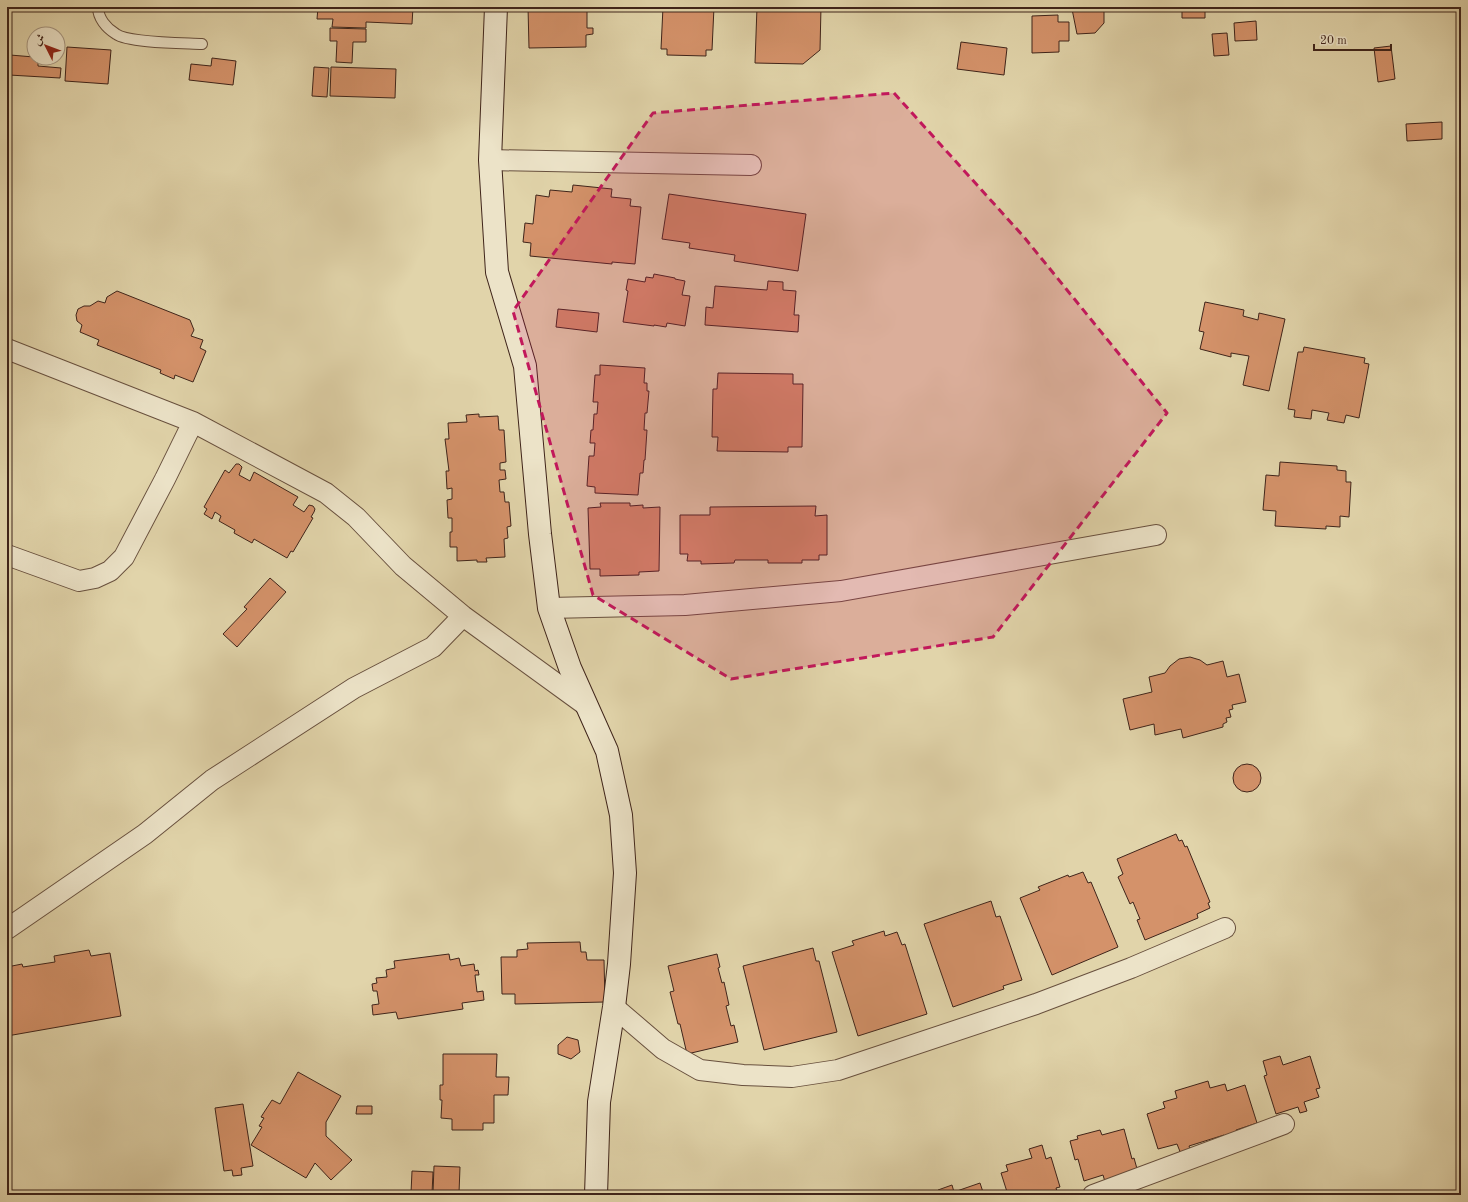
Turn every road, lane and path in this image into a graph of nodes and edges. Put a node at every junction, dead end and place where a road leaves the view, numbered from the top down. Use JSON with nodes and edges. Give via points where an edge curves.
{"nodes":[{"id":1,"x":98,"y":7,"type":"edge"},
{"id":2,"x":496,"y":7,"type":"edge"},
{"id":3,"x":202,"y":44,"type":"dead end"},
{"id":4,"x":490,"y":160,"type":"junction"},
{"id":5,"x":751,"y":165,"type":"dead end"},
{"id":6,"x":7,"y":348,"type":"edge"},
{"id":7,"x":193,"y":422,"type":"junction"},
{"id":8,"x":1156,"y":535,"type":"dead end"},
{"id":9,"x":7,"y":555,"type":"edge"},
{"id":10,"x":549,"y":608,"type":"junction"},
{"id":11,"x":463,"y":616,"type":"junction"},
{"id":12,"x":587,"y":706,"type":"junction"},
{"id":13,"x":1225,"y":928,"type":"dead end"},
{"id":14,"x":7,"y":929,"type":"edge"},
{"id":15,"x":614,"y":1007,"type":"junction"},
{"id":16,"x":1284,"y":1124,"type":"dead end"},
{"id":17,"x":596,"y":1195,"type":"edge"},
{"id":18,"x":1093,"y":1195,"type":"edge"}],
"edges":[{"from":1,"to":3,"type":"lane","via":[[98,15],[116,35],[128,39]]},
{"from":2,"to":4,"type":"street"},
{"from":4,"to":5,"type":"street"},
{"from":4,"to":10,"type":"street","via":[[497,272],[525,366]]},
{"from":6,"to":7,"type":"street"},
{"from":7,"to":9,"type":"street","via":[[124,557],[110,571],[95,578],[79,581]]},
{"from":7,"to":11,"type":"street","via":[[326,493],[356,516],[403,566]]},
{"from":8,"to":10,"type":"street","via":[[841,591],[685,605]]},
{"from":10,"to":12,"type":"street","via":[[570,668]]},
{"from":11,"to":12,"type":"street"},
{"from":11,"to":14,"type":"street","via":[[433,646],[354,688],[212,780],[145,834]]},
{"from":12,"to":15,"type":"street","via":[[607,751],[621,815],[625,872]]},
{"from":13,"to":15,"type":"street","via":[[1131,968],[1036,1004],[838,1070],[792,1077],[700,1070],[663,1049]]},
{"from":15,"to":17,"type":"street","via":[[599,1102]]},
{"from":16,"to":18,"type":"street"}]}
